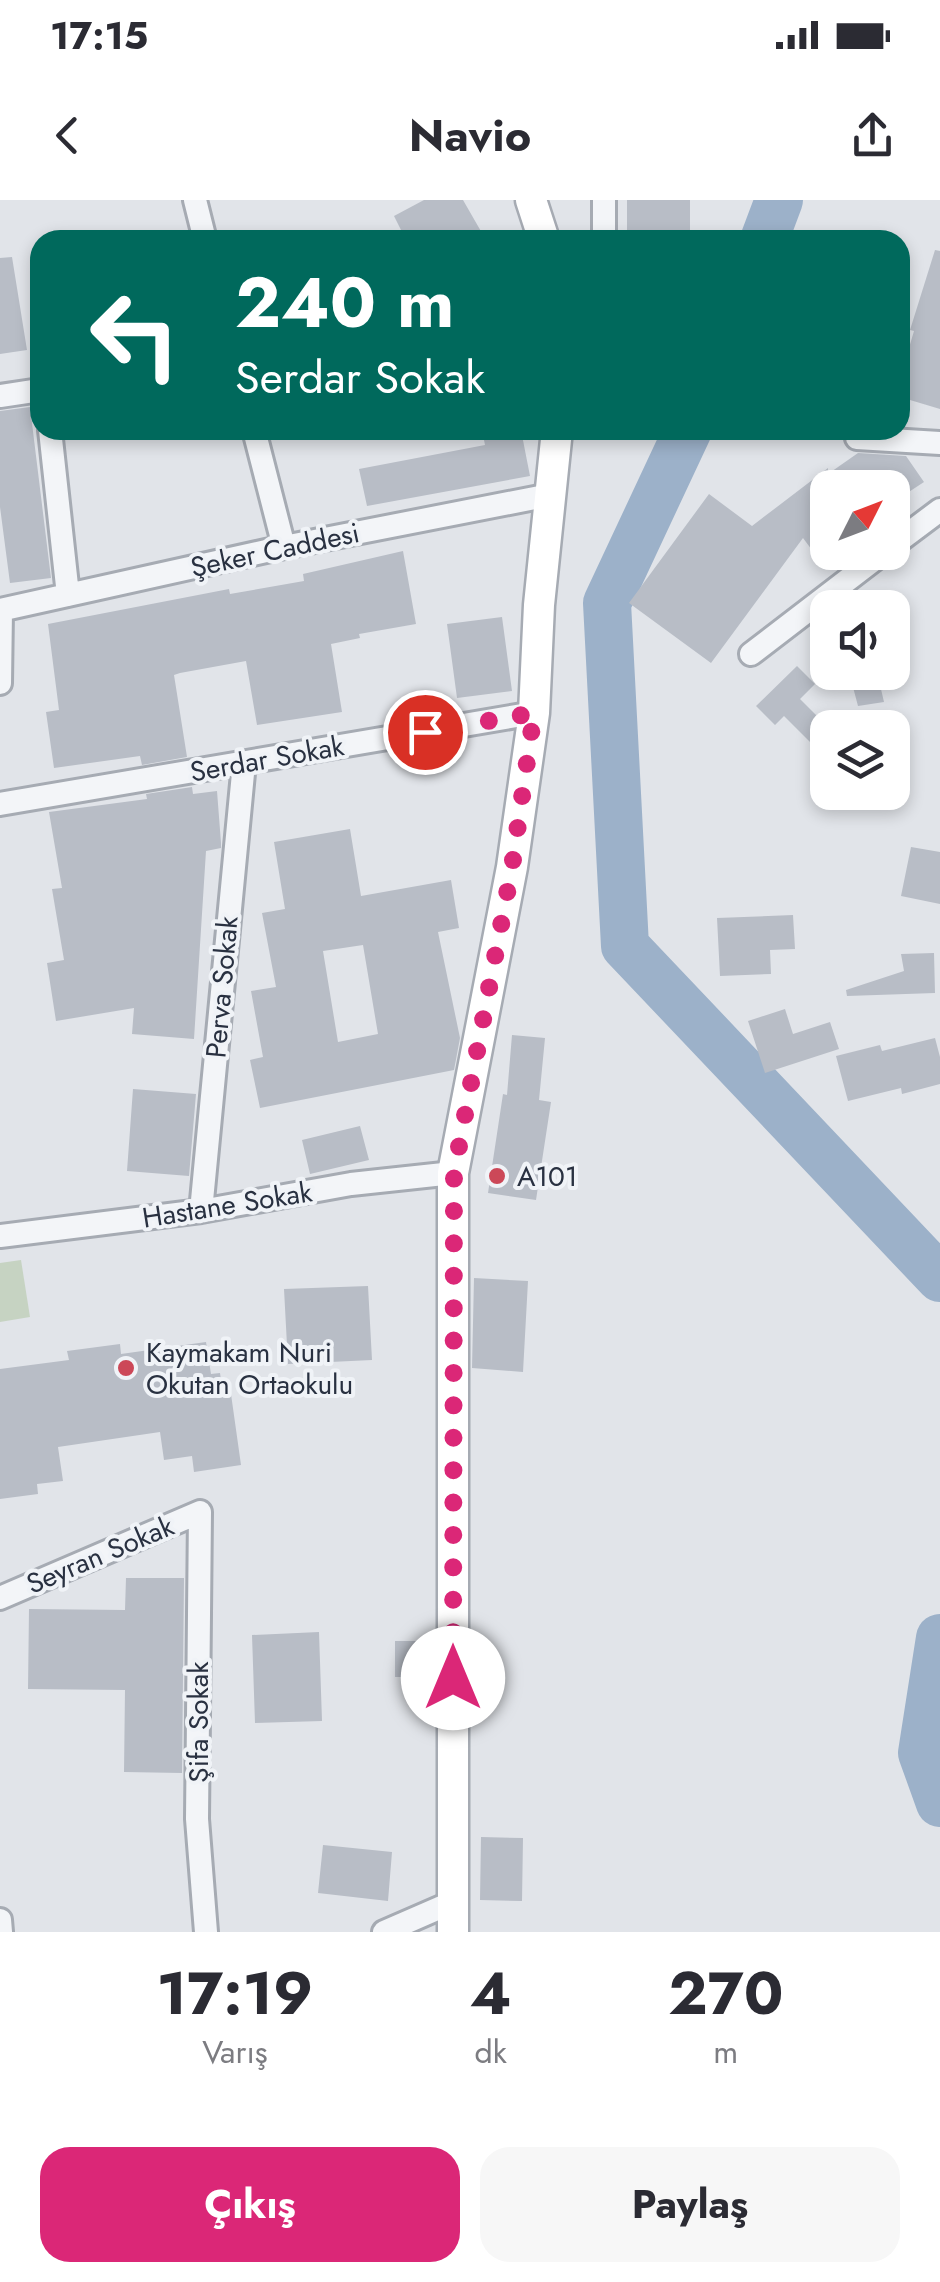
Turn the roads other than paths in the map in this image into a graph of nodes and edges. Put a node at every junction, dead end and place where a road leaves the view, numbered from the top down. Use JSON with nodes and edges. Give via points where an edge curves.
{"nodes":[{"id":1,"x":195,"y":200,"type":"edge"},
{"id":2,"x":532,"y":200,"type":"edge"},
{"id":3,"x":604,"y":200,"type":"edge"},
{"id":4,"x":202,"y":230,"type":"edge"},
{"id":5,"x":541,"y":230,"type":"edge"},
{"id":6,"x":604,"y":230,"type":"edge"},
{"id":7,"x":30,"y":392,"type":"edge"},
{"id":8,"x":0,"y":396,"type":"edge"},
{"id":9,"x":51,"y":440,"type":"edge"},
{"id":10,"x":257,"y":440,"type":"edge"},
{"id":11,"x":562,"y":440,"type":"edge"},
{"id":12,"x":890,"y":440,"type":"edge"},
{"id":13,"x":940,"y":443,"type":"edge"},
{"id":14,"x":550,"y":495,"type":"junction"},
{"id":15,"x":940,"y":510,"type":"edge"},
{"id":16,"x":910,"y":532,"type":"edge"},
{"id":17,"x":284,"y":547,"type":"junction"},
{"id":18,"x":861,"y":570,"type":"edge"},
{"id":19,"x":68,"y":595,"type":"junction"},
{"id":20,"x":0,"y":610,"type":"edge"},
{"id":21,"x":751,"y":654,"type":"dead end"},
{"id":22,"x":0,"y":682,"type":"edge"},
{"id":23,"x":534,"y":713,"type":"junction"},
{"id":24,"x":244,"y":763,"type":"junction"},
{"id":25,"x":0,"y":804,"type":"edge"},
{"id":26,"x":454,"y":1173,"type":"junction"},
{"id":27,"x":201,"y":1211,"type":"junction"},
{"id":28,"x":0,"y":1236,"type":"edge"},
{"id":29,"x":200,"y":1512,"type":"joint"},
{"id":30,"x":0,"y":1598,"type":"edge"},
{"id":31,"x":453,"y":1917,"type":"edge"},
{"id":32,"x":0,"y":1920,"type":"edge"},
{"id":33,"x":1,"y":1932,"type":"edge"},
{"id":34,"x":206,"y":1932,"type":"edge"},
{"id":35,"x":384,"y":1932,"type":"edge"}],
"edges":[{"from":1,"to":4,"type":"street"},
{"from":2,"to":5,"type":"main road"},
{"from":3,"to":6,"type":"street"},
{"from":7,"to":8,"type":"street"},
{"from":9,"to":19,"type":"street"},
{"from":10,"to":17,"type":"street"},
{"from":11,"to":14,"type":"main road"},
{"from":12,"to":13,"type":"street"},
{"from":14,"to":17,"type":"street","name":"Şeker Caddesi"},
{"from":14,"to":23,"type":"main road"},
{"from":15,"to":16,"type":"street"},
{"from":17,"to":19,"type":"street","name":"Şeker Caddesi"},
{"from":18,"to":21,"type":"street"},
{"from":19,"to":20,"type":"street","name":"Şeker Caddesi"},
{"from":20,"to":22,"type":"street"},
{"from":23,"to":24,"type":"street","name":"Serdar Sokak"},
{"from":23,"to":26,"type":"main road"},
{"from":24,"to":25,"type":"street","name":"Serdar Sokak"},
{"from":24,"to":27,"type":"street","name":"Perva Sokak"},
{"from":26,"to":27,"type":"street","name":"Hastane Sokak"},
{"from":26,"to":31,"type":"main road"},
{"from":27,"to":28,"type":"street","name":"Hastane Sokak"},
{"from":29,"to":30,"type":"street","name":"Seyran Sokak"},
{"from":29,"to":34,"type":"street","name":"Şifa Sokak","via":[[197,1819]]},
{"from":31,"to":35,"type":"street"},
{"from":32,"to":33,"type":"street"}]}
